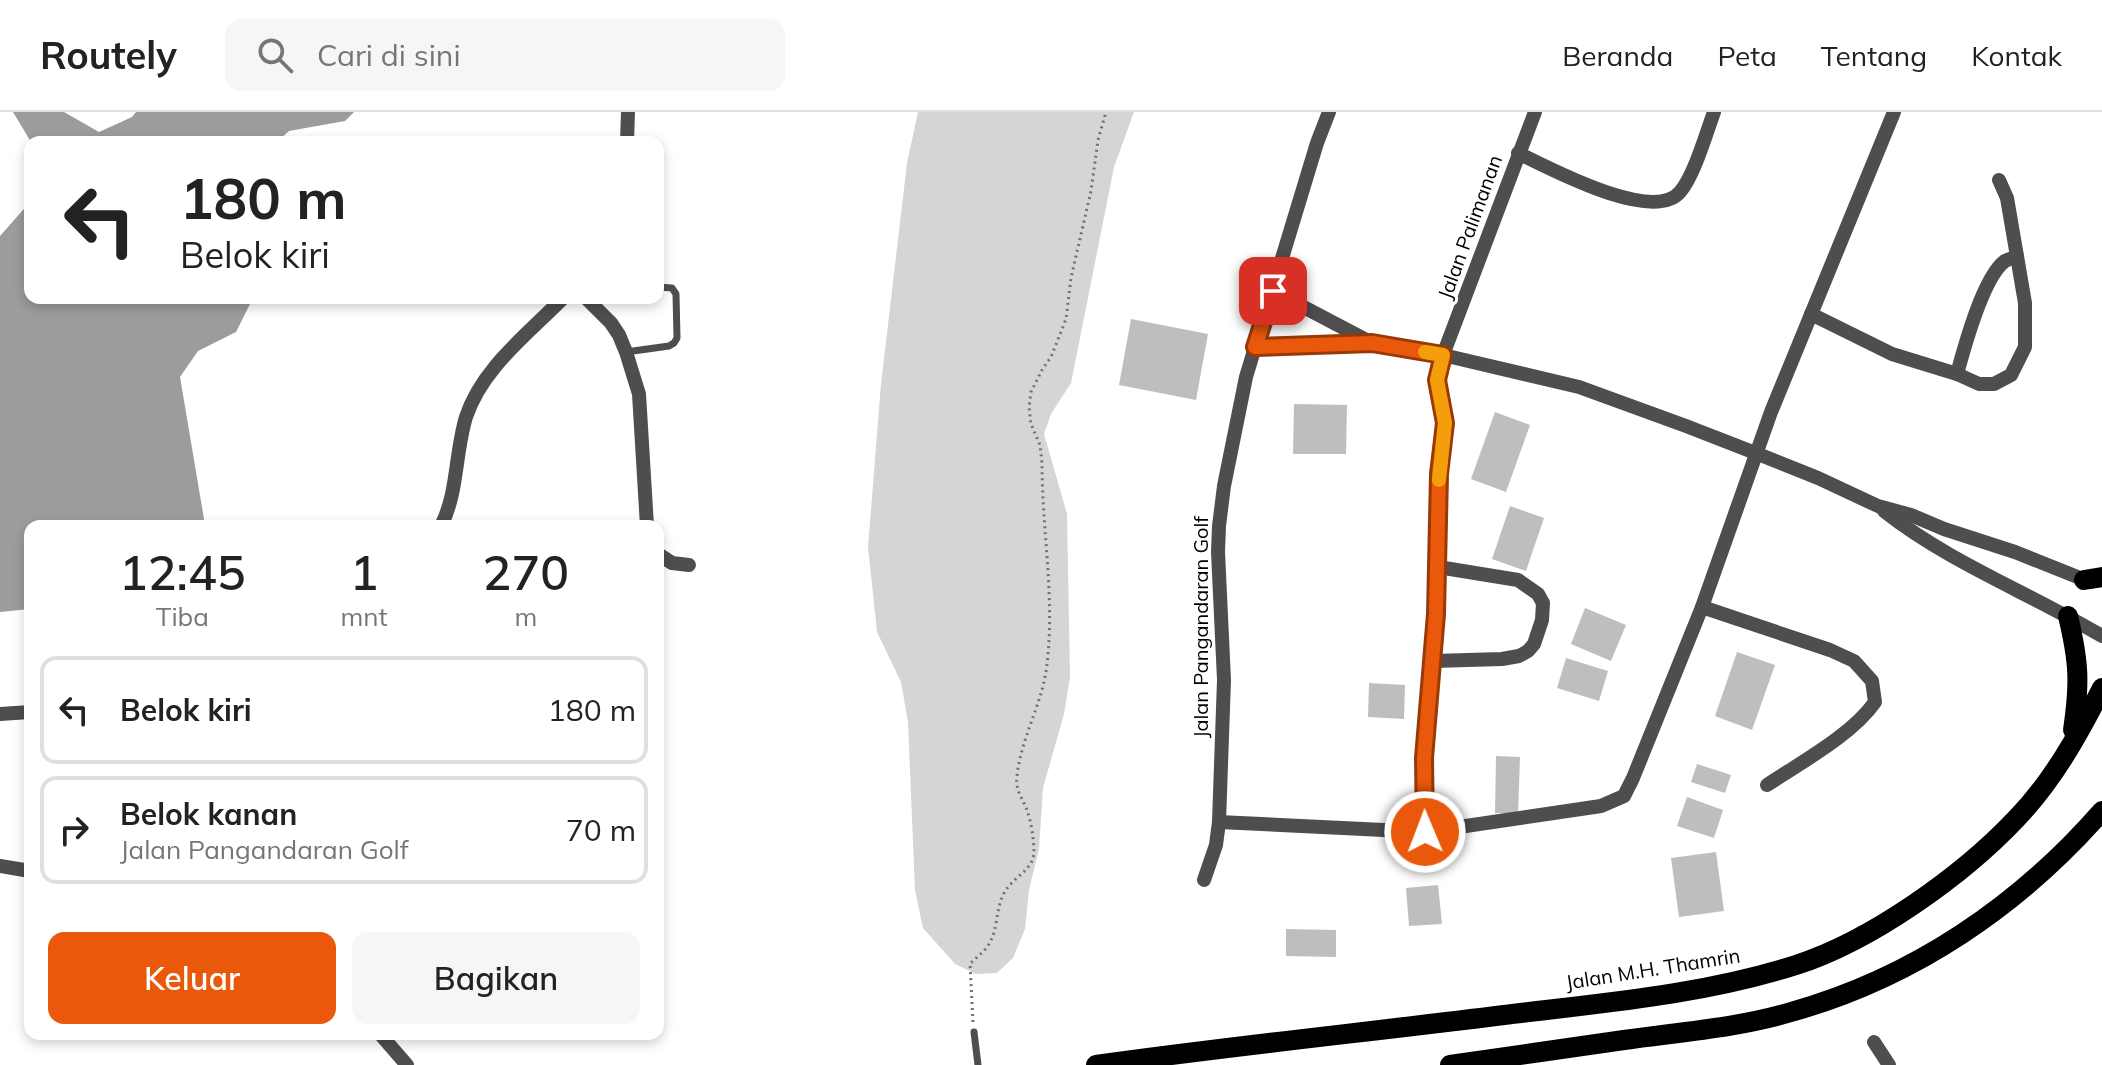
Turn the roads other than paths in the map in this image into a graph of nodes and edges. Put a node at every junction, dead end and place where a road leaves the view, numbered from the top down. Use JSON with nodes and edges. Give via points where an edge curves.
{"nodes":[{"id":1,"x":628,"y":112,"type":"edge"},
{"id":2,"x":1329,"y":112,"type":"edge"},
{"id":3,"x":1535,"y":112,"type":"edge"},
{"id":4,"x":1714,"y":112,"type":"edge"},
{"id":5,"x":1894,"y":112,"type":"edge"},
{"id":6,"x":627,"y":136,"type":"edge"},
{"id":7,"x":1518,"y":153,"type":"junction"},
{"id":8,"x":1999,"y":180,"type":"dead end"},
{"id":9,"x":2017,"y":256,"type":"junction"},
{"id":10,"x":664,"y":287,"type":"edge"},
{"id":11,"x":1273,"y":291,"type":"junction"},
{"id":12,"x":557,"y":304,"type":"edge"},
{"id":13,"x":593,"y":304,"type":"edge"},
{"id":14,"x":1811,"y":314,"type":"junction"},
{"id":15,"x":1372,"y":343,"type":"junction"},
{"id":16,"x":1255,"y":347,"type":"junction"},
{"id":17,"x":626,"y":352,"type":"junction"},
{"id":18,"x":1443,"y":355,"type":"junction"},
{"id":19,"x":1957,"y":374,"type":"junction"},
{"id":20,"x":1758,"y":454,"type":"junction"},
{"id":21,"x":1878,"y":506,"type":"junction"},
{"id":22,"x":444,"y":520,"type":"edge"},
{"id":23,"x":647,"y":520,"type":"edge"},
{"id":24,"x":664,"y":558,"type":"edge"},
{"id":25,"x":689,"y":565,"type":"dead end"},
{"id":26,"x":1438,"y":567,"type":"junction"},
{"id":27,"x":2096,"y":581,"type":"edge"},
{"id":28,"x":1702,"y":607,"type":"junction"},
{"id":29,"x":2068,"y":616,"type":"junction"},
{"id":30,"x":2102,"y":636,"type":"edge"},
{"id":31,"x":1433,"y":661,"type":"junction"},
{"id":32,"x":2102,"y":688,"type":"edge"},
{"id":33,"x":24,"y":712,"type":"edge"},
{"id":34,"x":0,"y":714,"type":"edge"},
{"id":35,"x":2070,"y":745,"type":"junction"},
{"id":36,"x":1767,"y":785,"type":"dead end"},
{"id":37,"x":2102,"y":811,"type":"edge"},
{"id":38,"x":1219,"y":822,"type":"junction"},
{"id":39,"x":1425,"y":832,"type":"junction"},
{"id":40,"x":0,"y":866,"type":"edge"},
{"id":41,"x":24,"y":870,"type":"edge"},
{"id":42,"x":1204,"y":880,"type":"dead end"},
{"id":43,"x":974,"y":1032,"type":"road end"},
{"id":44,"x":385,"y":1040,"type":"edge"},
{"id":45,"x":1874,"y":1042,"type":"dead end"},
{"id":46,"x":407,"y":1065,"type":"edge"},
{"id":47,"x":978,"y":1065,"type":"edge"},
{"id":48,"x":1096,"y":1065,"type":"edge"},
{"id":49,"x":1450,"y":1065,"type":"edge"},
{"id":50,"x":1889,"y":1065,"type":"edge"}],
"edges":[{"from":1,"to":6,"type":"street"},
{"from":2,"to":11,"type":"street","name":"Jalan Pangandaran Golf"},
{"from":3,"to":7,"type":"street","name":"Jalan Palimanan"},
{"from":4,"to":7,"type":"street","via":[[1691,173],[1670,201],[1651,203],[1602,191]]},
{"from":5,"to":14,"type":"street"},
{"from":7,"to":18,"type":"street","name":"Jalan Palimanan"},
{"from":8,"to":9,"type":"street"},
{"from":9,"to":19,"type":"street","via":[[2000,267],[1979,304]]},
{"from":9,"to":19,"type":"street","via":[[2025,303],[2025,347],[2019,363],[2011,375],[1994,384]]},
{"from":10,"to":17,"type":"lane","via":[[676,294],[677,338],[669,346]]},
{"from":11,"to":15,"type":"street"},
{"from":11,"to":16,"type":"street","name":"Jalan Pangandaran Golf"},
{"from":12,"to":22,"type":"street","via":[[514,345],[475,395]]},
{"from":13,"to":17,"type":"street","via":[[611,323]]},
{"from":14,"to":19,"type":"street","via":[[1892,354]]},
{"from":14,"to":20,"type":"street"},
{"from":15,"to":16,"type":"street"},
{"from":15,"to":18,"type":"street"},
{"from":16,"to":38,"type":"street","name":"Jalan Pangandaran Golf","via":[[1219,526],[1224,680]]},
{"from":17,"to":23,"type":"street","via":[[639,394]]},
{"from":18,"to":20,"type":"street","via":[[1579,387]]},
{"from":18,"to":26,"type":"street","name":"Jalan Palimanan","via":[[1437,380],[1445,423]]},
{"from":20,"to":21,"type":"street"},
{"from":20,"to":28,"type":"street"},
{"from":21,"to":27,"type":"street"},
{"from":21,"to":29,"type":"street","via":[[1922,539]]},
{"from":24,"to":25,"type":"street"},
{"from":26,"to":31,"type":"street","name":"Jalan Palimanan"},
{"from":26,"to":31,"type":"street","via":[[1518,580],[1543,603],[1534,644],[1519,656]]},
{"from":28,"to":36,"type":"street","via":[[1830,650],[1854,661],[1872,681],[1875,702],[1866,715]]},
{"from":28,"to":39,"type":"street","via":[[1624,796],[1601,806]]},
{"from":29,"to":30,"type":"street"},
{"from":29,"to":35,"type":"main road","via":[[2079,676]]},
{"from":31,"to":39,"type":"street","name":"Jalan Palimanan","via":[[1424,758]]},
{"from":32,"to":35,"type":"main road","name":"Jalan M.H. Thamrin"},
{"from":33,"to":34,"type":"street"},
{"from":35,"to":48,"type":"main road","name":"Jalan M.H. Thamrin","via":[[2017,819],[1956,873],[1872,930],[1798,965],[1708,988]]},
{"from":37,"to":49,"type":"main road","via":[[2005,904],[1917,963],[1874,983],[1791,1012],[1718,1028]]},
{"from":38,"to":39,"type":"street"},
{"from":38,"to":42,"type":"street","name":"Jalan Pangandaran Golf"},
{"from":40,"to":41,"type":"street"},
{"from":43,"to":47,"type":"lane"},
{"from":44,"to":46,"type":"street"},
{"from":45,"to":50,"type":"street"}]}
